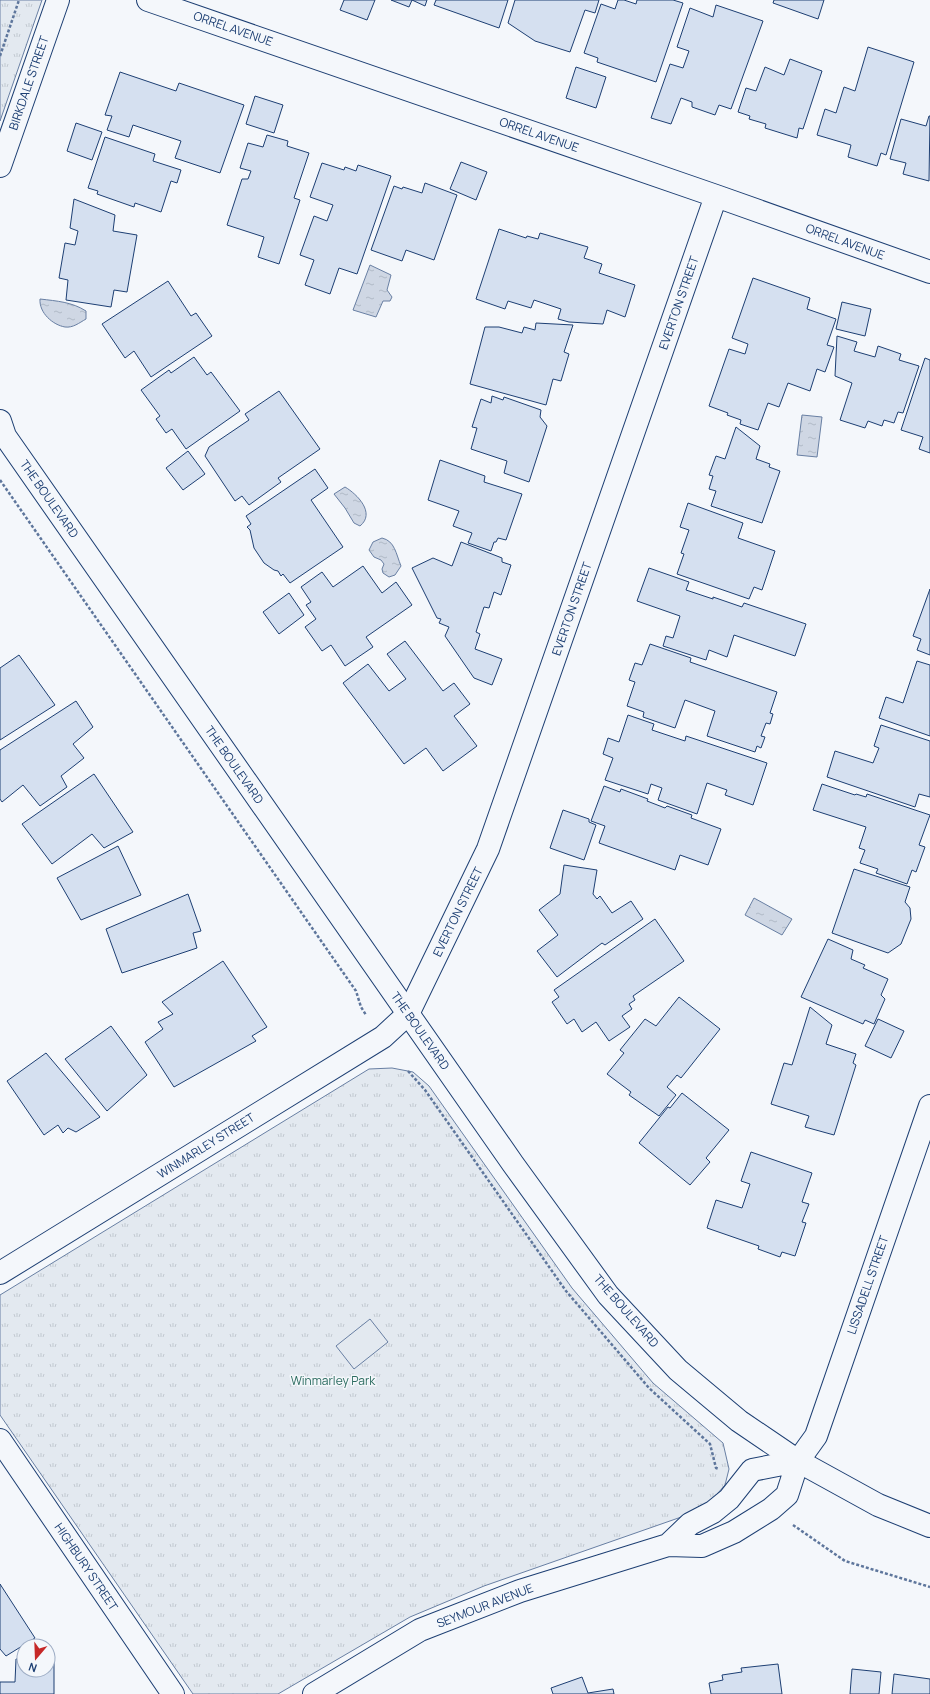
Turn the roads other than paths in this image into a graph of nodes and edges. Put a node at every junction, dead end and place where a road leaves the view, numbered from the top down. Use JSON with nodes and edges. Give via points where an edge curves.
{"nodes":[{"id":1,"x":58,"y":0,"type":"edge"},
{"id":2,"x":148,"y":0,"type":"edge"},
{"id":3,"x":0,"y":166,"type":"edge"},
{"id":4,"x":716,"y":196,"type":"junction"},
{"id":5,"x":930,"y":272,"type":"edge"},
{"id":6,"x":2,"y":430,"type":"edge"},
{"id":7,"x":408,"y":1014,"type":"junction"},
{"id":8,"x":930,"y":1106,"type":"edge"},
{"id":9,"x":0,"y":1272,"type":"edge"},
{"id":10,"x":0,"y":1440,"type":"edge"},
{"id":11,"x":798,"y":1461,"type":"junction"},
{"id":12,"x":930,"y":1526,"type":"edge"},
{"id":13,"x":668,"y":1546,"type":"junction"},
{"id":14,"x":173,"y":1694,"type":"edge"},
{"id":15,"x":314,"y":1694,"type":"edge"}],
"edges":[{"from":1,"to":3,"type":"street","name":"BIRKDALE STREET"},
{"from":2,"to":4,"type":"street","name":"ORREL AVENUE"},
{"from":4,"to":5,"type":"street","name":"ORREL AVENUE"},
{"from":4,"to":7,"type":"street","name":"EVERTON STREET","via":[[488,849]]},
{"from":6,"to":7,"type":"street","name":"THE BOULEVARD"},
{"from":7,"to":9,"type":"street","name":"WINMARLEY STREET","via":[[383,1037]]},
{"from":7,"to":11,"type":"street","name":"THE BOULEVARD","via":[[608,1295],[678,1370],[739,1421]]},
{"from":8,"to":11,"type":"street","name":"LISSADELL STREET","via":[[816,1436]]},
{"from":10,"to":14,"type":"street","name":"HIGHBURY STREET"},
{"from":11,"to":12,"type":"street","name":"THE BOULEVARD","via":[[878,1505]]},
{"from":11,"to":13,"type":"street","name":"SEYMOUR AVENUE","via":[[752,1470],[729,1499],[713,1512],[690,1524]]},
{"from":11,"to":13,"type":"street","name":"SEYMOUR AVENUE","via":[[787,1495],[771,1509],[734,1532],[702,1546]]},
{"from":13,"to":15,"type":"street","name":"SEYMOUR AVENUE","via":[[520,1591],[420,1630]]}]}
